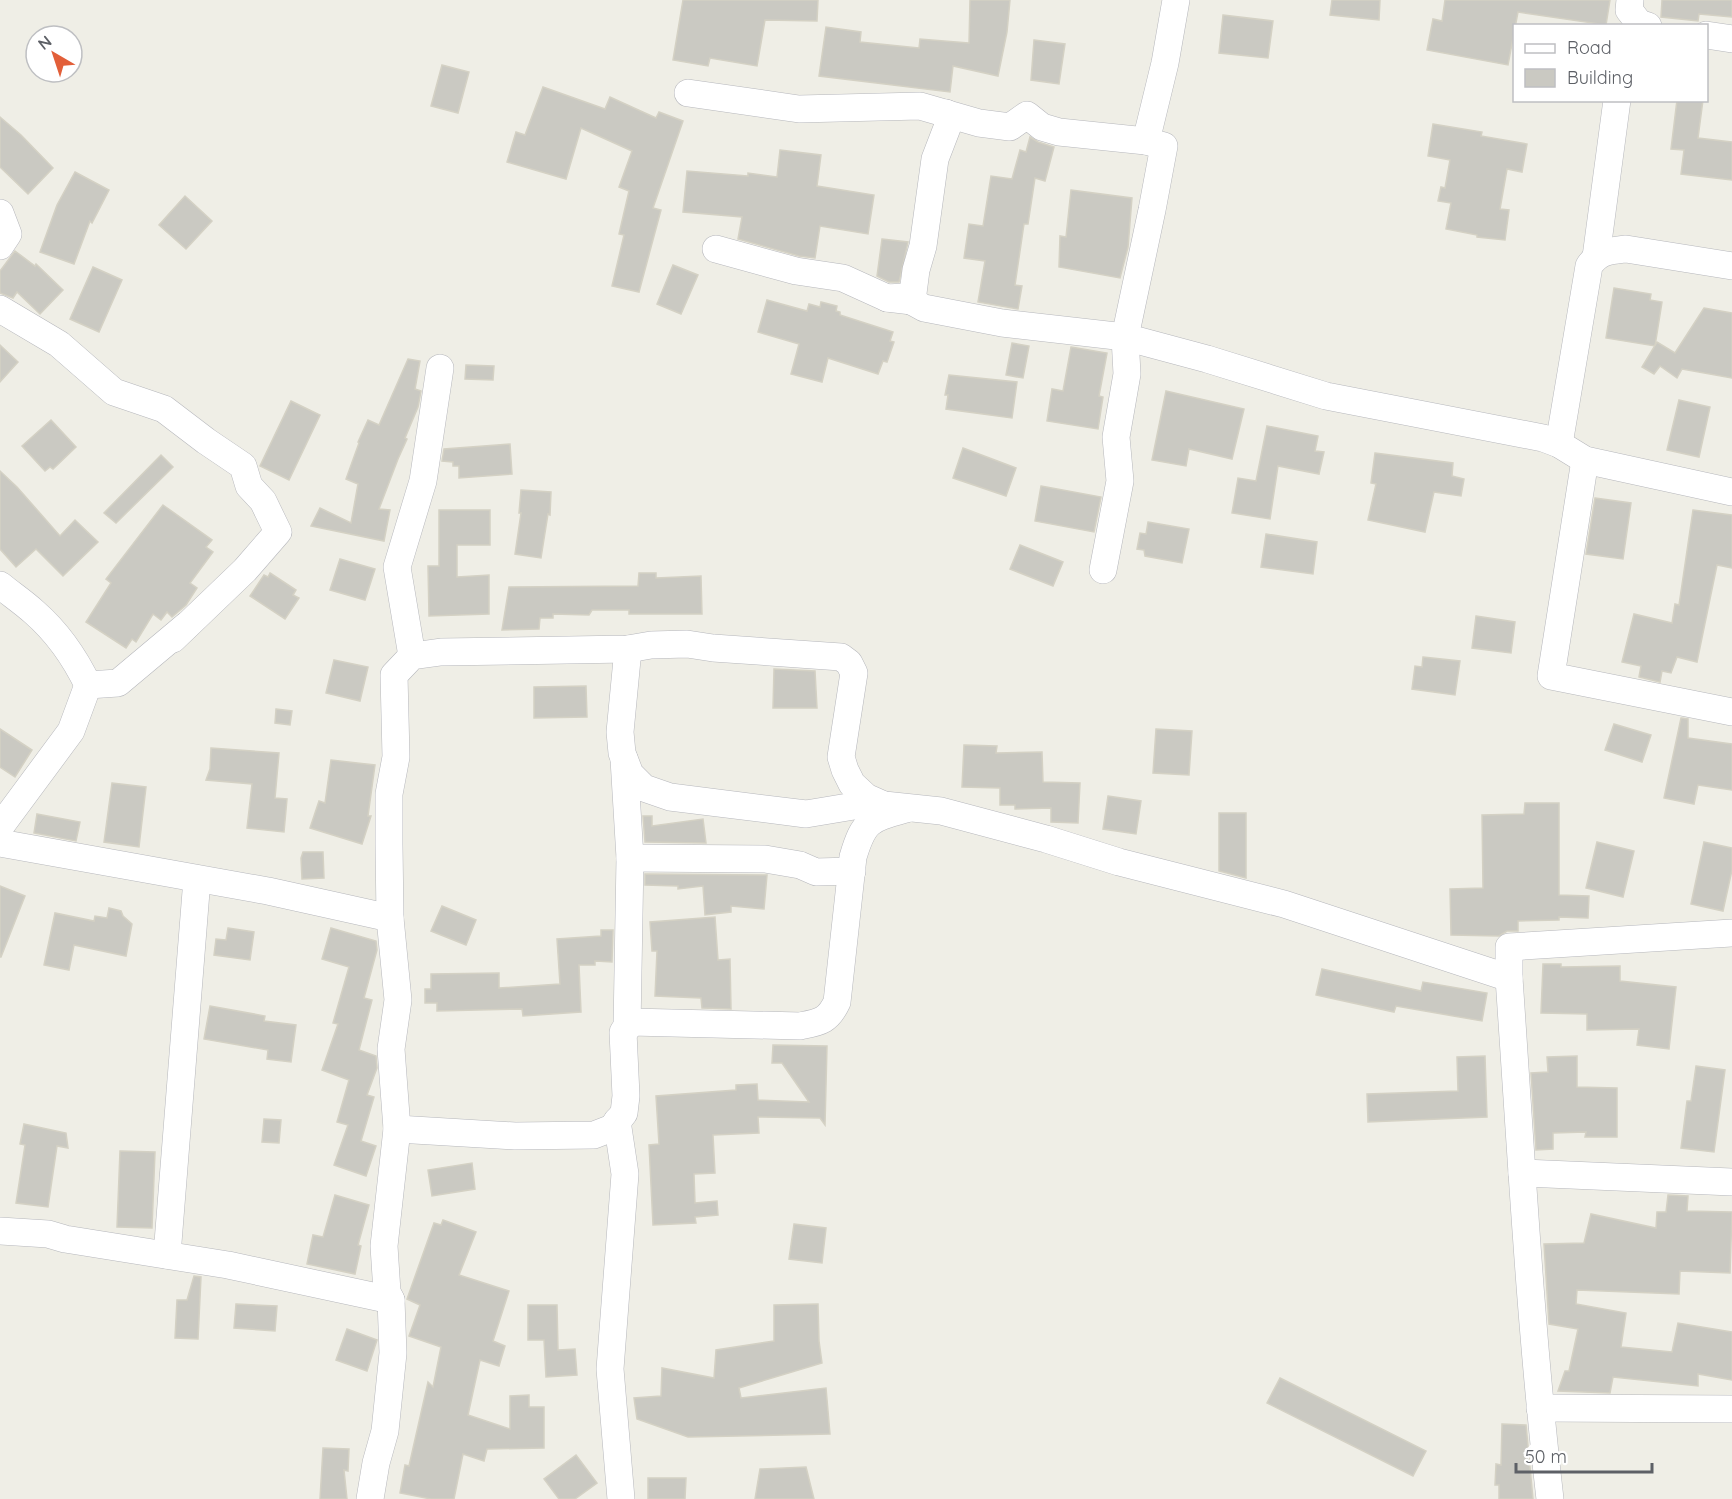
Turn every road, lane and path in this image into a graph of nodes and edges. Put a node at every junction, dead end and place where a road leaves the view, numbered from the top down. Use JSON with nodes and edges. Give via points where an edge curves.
{"nodes":[{"id":1,"x":1176,"y":0,"type":"edge"},
{"id":2,"x":1708,"y":35,"type":"edge"},
{"id":3,"x":1732,"y":39,"type":"edge"},
{"id":4,"x":688,"y":93,"type":"dead end"},
{"id":5,"x":1617,"y":102,"type":"edge"},
{"id":6,"x":946,"y":113,"type":"junction"},
{"id":7,"x":1146,"y":141,"type":"junction"},
{"id":8,"x":0,"y":213,"type":"edge"},
{"id":9,"x":0,"y":246,"type":"edge"},
{"id":10,"x":716,"y":249,"type":"dead end"},
{"id":11,"x":1596,"y":257,"type":"junction"},
{"id":12,"x":1732,"y":266,"type":"edge"},
{"id":13,"x":887,"y":298,"type":"junction"},
{"id":14,"x":0,"y":309,"type":"edge"},
{"id":15,"x":1125,"y":337,"type":"junction"},
{"id":16,"x":440,"y":368,"type":"dead end"},
{"id":17,"x":1559,"y":444,"type":"junction"},
{"id":18,"x":1586,"y":460,"type":"junction"},
{"id":19,"x":1732,"y":492,"type":"edge"},
{"id":20,"x":1103,"y":570,"type":"dead end"},
{"id":21,"x":0,"y":585,"type":"edge"},
{"id":22,"x":628,"y":649,"type":"junction"},
{"id":23,"x":412,"y":656,"type":"junction"},
{"id":24,"x":88,"y":685,"type":"junction"},
{"id":25,"x":1732,"y":712,"type":"edge"},
{"id":26,"x":624,"y":757,"type":"junction"},
{"id":27,"x":896,"y":807,"type":"junction"},
{"id":28,"x":0,"y":827,"type":"edge"},
{"id":29,"x":0,"y":843,"type":"edge"},
{"id":30,"x":630,"y":858,"type":"junction"},
{"id":31,"x":852,"y":871,"type":"junction"},
{"id":32,"x":197,"y":879,"type":"junction"},
{"id":33,"x":390,"y":918,"type":"junction"},
{"id":34,"x":1732,"y":933,"type":"edge"},
{"id":35,"x":1509,"y":978,"type":"junction"},
{"id":36,"x":627,"y":1028,"type":"junction"},
{"id":37,"x":617,"y":1121,"type":"junction"},
{"id":38,"x":397,"y":1129,"type":"junction"},
{"id":39,"x":1522,"y":1173,"type":"junction"},
{"id":40,"x":1732,"y":1182,"type":"edge"},
{"id":41,"x":0,"y":1231,"type":"edge"},
{"id":42,"x":167,"y":1255,"type":"junction"},
{"id":43,"x":391,"y":1300,"type":"junction"},
{"id":44,"x":1540,"y":1408,"type":"junction"},
{"id":45,"x":1732,"y":1409,"type":"edge"},
{"id":46,"x":370,"y":1499,"type":"edge"},
{"id":47,"x":621,"y":1499,"type":"edge"},
{"id":48,"x":1550,"y":1499,"type":"edge"}],
"edges":[{"from":1,"to":7,"type":"street"},
{"from":2,"to":3,"type":"street"},
{"from":4,"to":6,"type":"street","via":[[799,109],[920,106]]},
{"from":5,"to":11,"type":"street"},
{"from":6,"to":7,"type":"street","via":[[1010,127],[1027,115],[1042,127],[1059,132]]},
{"from":6,"to":13,"type":"street","via":[[950,120],[935,159],[912,301]]},
{"from":7,"to":15,"type":"street","via":[[1164,146]]},
{"from":8,"to":9,"type":"street","via":[[8,234]]},
{"from":10,"to":13,"type":"street","via":[[796,271],[843,278]]},
{"from":11,"to":12,"type":"street","via":[[1626,249]]},
{"from":11,"to":17,"type":"street","via":[[1589,266]]},
{"from":13,"to":15,"type":"street","via":[[904,297],[924,308],[1002,322]]},
{"from":14,"to":24,"type":"street","via":[[59,344],[114,392],[164,409],[243,466],[249,486],[263,501],[278,532],[245,570],[179,633],[118,682]]},
{"from":15,"to":17,"type":"street","via":[[1326,396],[1533,435]]},
{"from":15,"to":20,"type":"street","via":[[1127,374],[1116,437],[1120,481]]},
{"from":16,"to":23,"type":"street","via":[[423,481],[397,567]]},
{"from":17,"to":18,"type":"street"},
{"from":18,"to":19,"type":"street"},
{"from":18,"to":25,"type":"street","via":[[1551,676]]},
{"from":21,"to":24,"type":"street","via":[[34,612],[58,638]]},
{"from":22,"to":23,"type":"street","via":[[441,652]]},
{"from":22,"to":26,"type":"street","via":[[620,732]]},
{"from":22,"to":27,"type":"street","via":[[687,644],[841,657],[854,673],[843,737],[843,763],[852,784],[866,797]]},
{"from":23,"to":33,"type":"street","via":[[394,675],[396,757],[389,794]]},
{"from":24,"to":28,"type":"street","via":[[71,731]]},
{"from":26,"to":27,"type":"street","via":[[630,774],[644,788],[670,797],[806,814],[860,805]]},
{"from":26,"to":30,"type":"street"},
{"from":27,"to":31,"type":"street","via":[[874,818],[860,836]]},
{"from":27,"to":35,"type":"street","via":[[941,811],[1284,904]]},
{"from":29,"to":32,"type":"street"},
{"from":30,"to":31,"type":"street","via":[[765,859],[800,864],[816,872]]},
{"from":30,"to":36,"type":"street"},
{"from":31,"to":36,"type":"street","via":[[837,1002],[831,1015],[800,1026],[642,1021],[631,1022]]},
{"from":32,"to":33,"type":"street"},
{"from":32,"to":42,"type":"street"},
{"from":33,"to":38,"type":"street","via":[[398,1000],[391,1049]]},
{"from":34,"to":35,"type":"street","via":[[1509,947]]},
{"from":35,"to":39,"type":"street"},
{"from":36,"to":37,"type":"street","via":[[623,1032],[626,1096],[624,1113]]},
{"from":37,"to":38,"type":"street","via":[[612,1128],[594,1135],[514,1136]]},
{"from":37,"to":47,"type":"street","via":[[625,1174],[610,1369]]},
{"from":38,"to":43,"type":"street","via":[[384,1246]]},
{"from":39,"to":40,"type":"street"},
{"from":39,"to":44,"type":"street"},
{"from":41,"to":42,"type":"street","via":[[48,1234]]},
{"from":42,"to":43,"type":"street"},
{"from":43,"to":46,"type":"street","via":[[393,1353],[385,1431]]},
{"from":44,"to":45,"type":"street"},
{"from":44,"to":48,"type":"street"}]}
